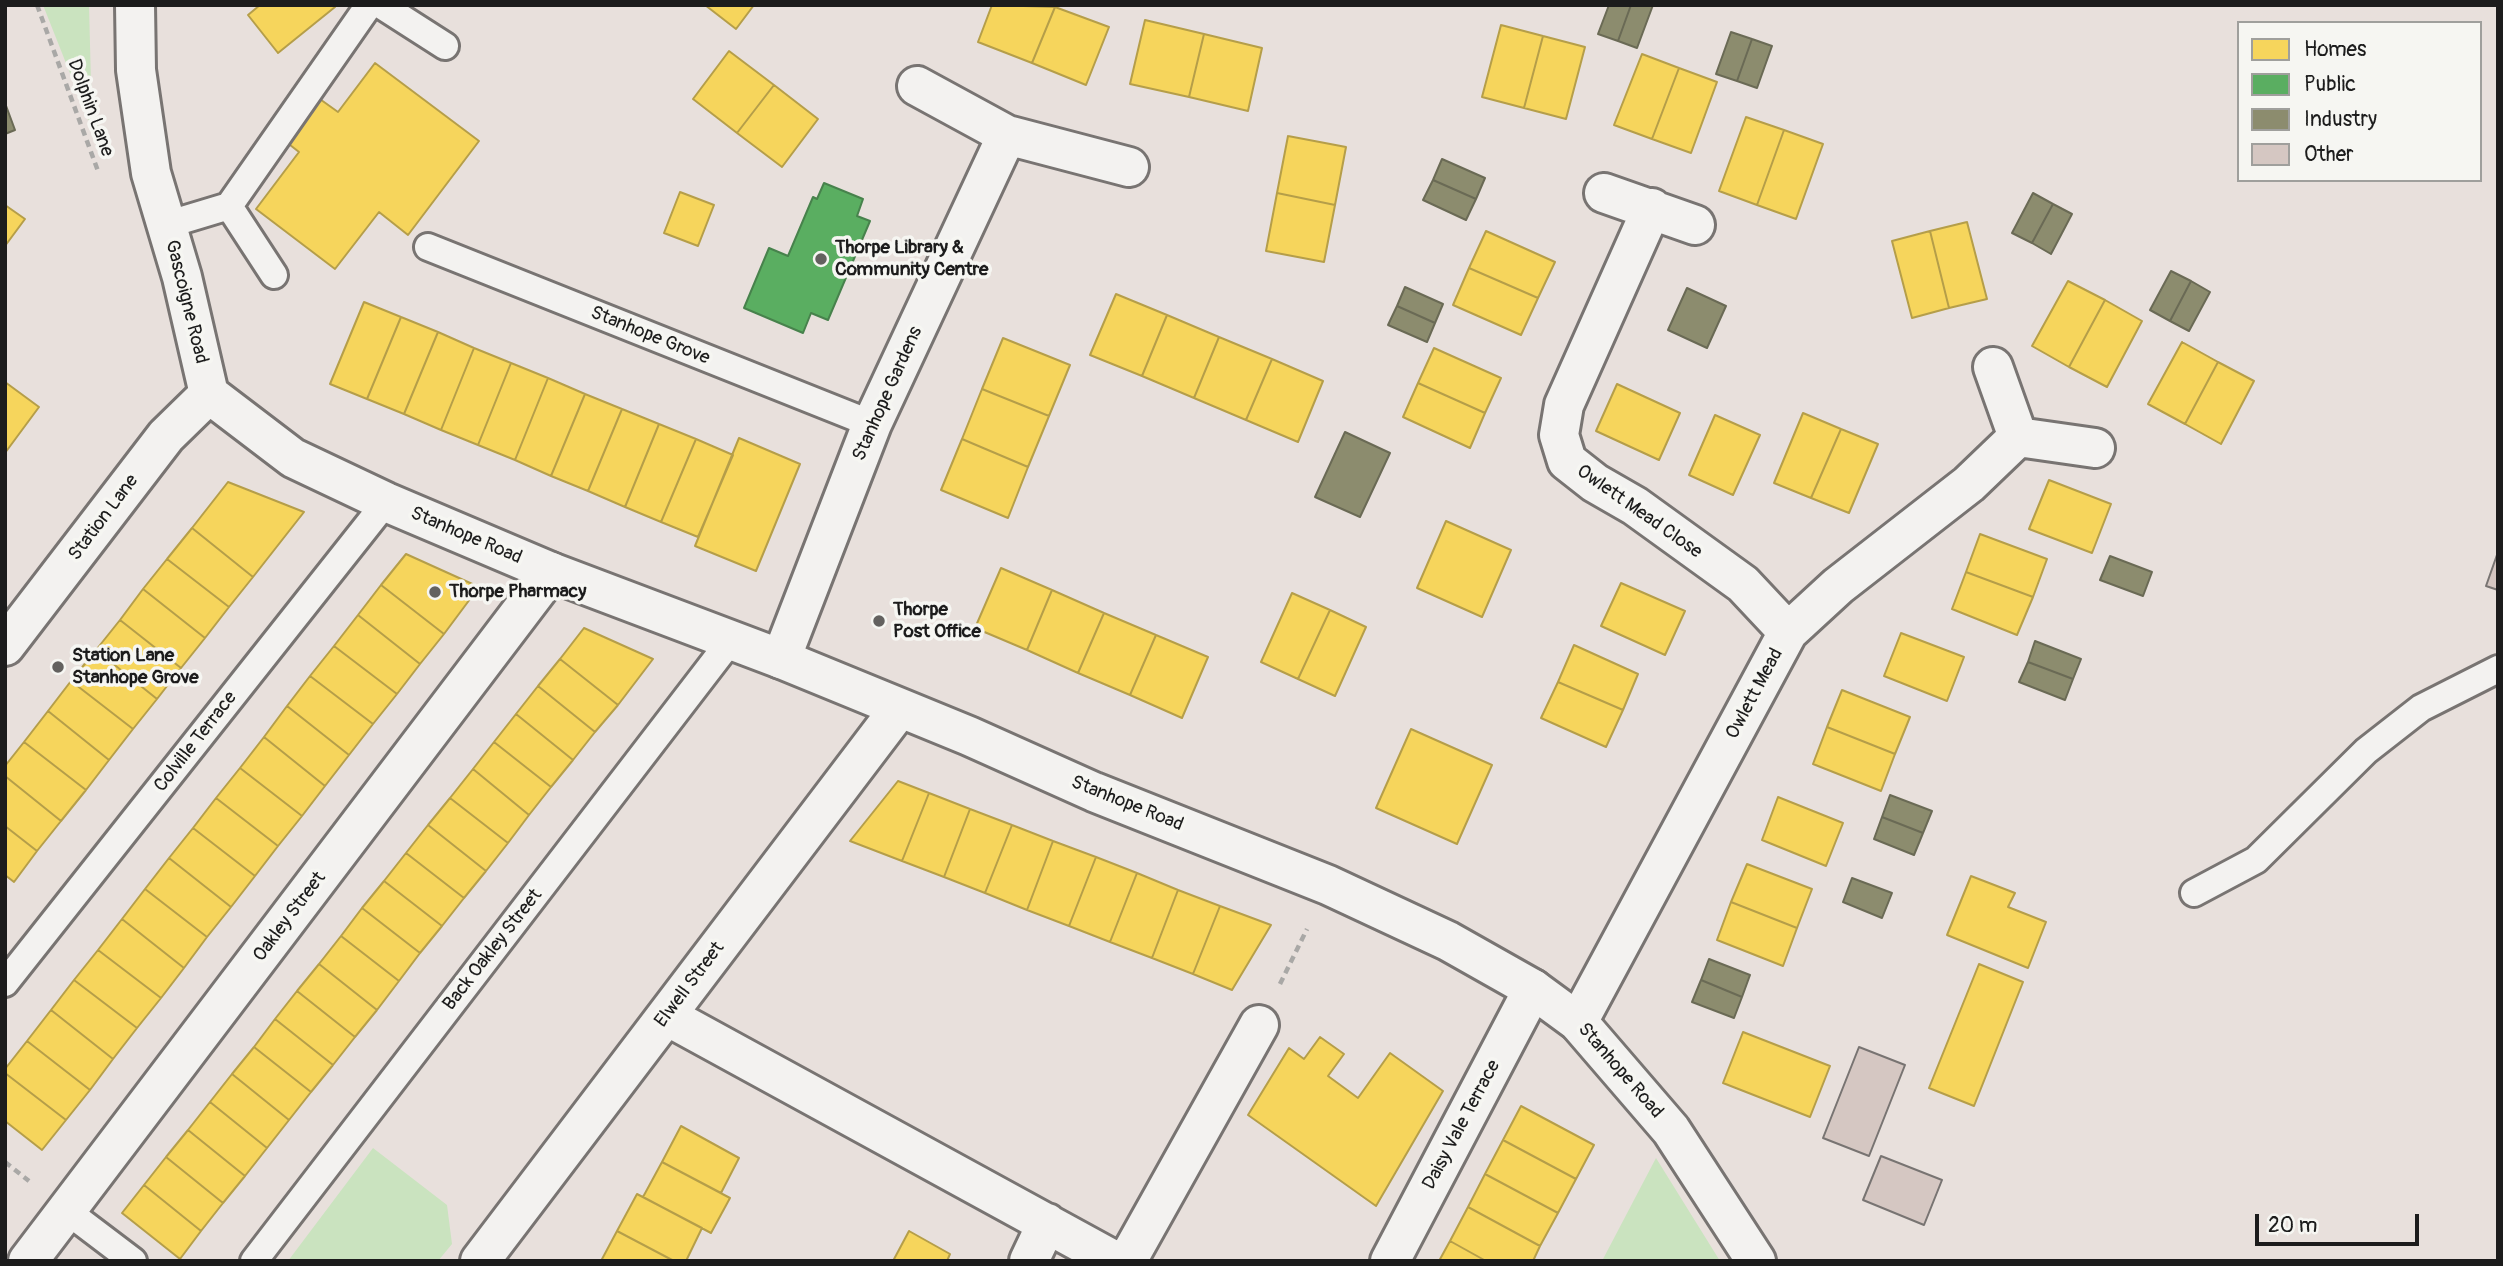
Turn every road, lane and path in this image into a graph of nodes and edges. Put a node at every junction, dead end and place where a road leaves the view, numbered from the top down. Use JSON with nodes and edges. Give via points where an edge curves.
{"nodes":[{"id":1,"x":37,"y":5,"type":"edge"},
{"id":2,"x":135,"y":5,"type":"edge"},
{"id":3,"x":369,"y":5,"type":"edge"},
{"id":4,"x":381,"y":5,"type":"edge"},
{"id":5,"x":444,"y":46,"type":"dead end"},
{"id":6,"x":917,"y":86,"type":"dead end"},
{"id":7,"x":1007,"y":135,"type":"junction"},
{"id":8,"x":1129,"y":167,"type":"dead end"},
{"id":9,"x":150,"y":173,"type":"junction"},
{"id":10,"x":1604,"y":193,"type":"dead end"},
{"id":11,"x":229,"y":205,"type":"junction"},
{"id":12,"x":1652,"y":208,"type":"junction"},
{"id":13,"x":166,"y":225,"type":"junction"},
{"id":14,"x":1695,"y":225,"type":"dead end"},
{"id":15,"x":428,"y":247,"type":"dead end"},
{"id":16,"x":274,"y":275,"type":"dead end"},
{"id":17,"x":1993,"y":367,"type":"dead end"},
{"id":18,"x":209,"y":394,"type":"junction"},
{"id":19,"x":872,"y":424,"type":"junction"},
{"id":20,"x":2018,"y":436,"type":"junction"},
{"id":21,"x":2095,"y":448,"type":"dead end"},
{"id":22,"x":386,"y":502,"type":"junction"},
{"id":23,"x":551,"y":572,"type":"junction"},
{"id":24,"x":1788,"y":632,"type":"junction"},
{"id":25,"x":731,"y":640,"type":"junction"},
{"id":26,"x":5,"y":646,"type":"edge"},
{"id":27,"x":781,"y":659,"type":"junction"},
{"id":28,"x":2498,"y":669,"type":"edge"},
{"id":29,"x":899,"y":709,"type":"junction"},
{"id":30,"x":1328,"y":885,"type":"junction"},
{"id":31,"x":2194,"y":893,"type":"dead end"},
{"id":32,"x":5,"y":983,"type":"edge"},
{"id":33,"x":1533,"y":989,"type":"junction"},
{"id":34,"x":667,"y":1016,"type":"junction"},
{"id":35,"x":1578,"y":1022,"type":"junction"},
{"id":36,"x":1259,"y":1025,"type":"joint"},
{"id":37,"x":67,"y":1211,"type":"junction"},
{"id":38,"x":1047,"y":1223,"type":"junction"},
{"id":39,"x":28,"y":1261,"type":"edge"},
{"id":40,"x":133,"y":1261,"type":"edge"},
{"id":41,"x":254,"y":1261,"type":"edge"},
{"id":42,"x":480,"y":1261,"type":"edge"},
{"id":43,"x":1029,"y":1261,"type":"edge"},
{"id":44,"x":1115,"y":1261,"type":"edge"},
{"id":45,"x":1127,"y":1261,"type":"edge"},
{"id":46,"x":1390,"y":1261,"type":"edge"},
{"id":47,"x":1756,"y":1261,"type":"edge"}],
"edges":[{"from":1,"to":9,"type":"path","name":"Dolphin Lane","via":[[98,171]]},
{"from":2,"to":9,"type":"street","name":"Gascoigne Road","via":[[136,70]]},
{"from":3,"to":11,"type":"lane"},
{"from":4,"to":5,"type":"lane"},
{"from":6,"to":7,"type":"street"},
{"from":7,"to":8,"type":"street"},
{"from":7,"to":19,"type":"street","name":"Stanhope Gardens"},
{"from":9,"to":13,"type":"street","name":"Gascoigne Road"},
{"from":10,"to":12,"type":"street"},
{"from":11,"to":13,"type":"lane"},
{"from":11,"to":16,"type":"lane"},
{"from":12,"to":14,"type":"street"},
{"from":12,"to":24,"type":"street","name":"Owlett Mead Close","via":[[1564,405],[1559,436],[1567,460],[1743,584]]},
{"from":13,"to":18,"type":"street","name":"Gascoigne Road"},
{"from":15,"to":19,"type":"lane","name":"Stanhope Grove"},
{"from":17,"to":20,"type":"street"},
{"from":18,"to":22,"type":"street","via":[[293,458]]},
{"from":18,"to":26,"type":"street","name":"Station Lane","via":[[166,436]]},
{"from":19,"to":27,"type":"street","name":"Stanhope Gardens"},
{"from":20,"to":21,"type":"street"},
{"from":20,"to":24,"type":"street","name":"Owlett Mead","via":[[1969,484],[1838,586]]},
{"from":22,"to":23,"type":"street","name":"Stanhope Road"},
{"from":22,"to":32,"type":"lane","name":"Colville Terrace"},
{"from":23,"to":25,"type":"street","name":"Stanhope Road"},
{"from":23,"to":37,"type":"street","name":"Oakley Street"},
{"from":24,"to":35,"type":"street","name":"Owlett Mead"},
{"from":25,"to":27,"type":"street","name":"Stanhope Road"},
{"from":25,"to":41,"type":"lane","name":"Back Oakley Street"},
{"from":27,"to":29,"type":"street","name":"Stanhope Road"},
{"from":28,"to":31,"type":"lane","via":[[2421,708],[2366,751],[2256,860]]},
{"from":29,"to":30,"type":"street","name":"Stanhope Road"},
{"from":29,"to":34,"type":"street","name":"Elwell Street"},
{"from":30,"to":33,"type":"street","name":"Stanhope Road","via":[[1448,941]]},
{"from":30,"to":36,"type":"path"},
{"from":33,"to":35,"type":"street","name":"Stanhope Road"},
{"from":33,"to":46,"type":"street","name":"Daisy Vale Terrace"},
{"from":34,"to":38,"type":"street"},
{"from":34,"to":42,"type":"street","name":"Elwell Street"},
{"from":35,"to":47,"type":"street","name":"Stanhope Road","via":[[1671,1130]]},
{"from":36,"to":45,"type":"street"},
{"from":37,"to":39,"type":"street","name":"Oakley Street"},
{"from":37,"to":40,"type":"lane"},
{"from":38,"to":43,"type":"street"},
{"from":38,"to":44,"type":"street"}]}
